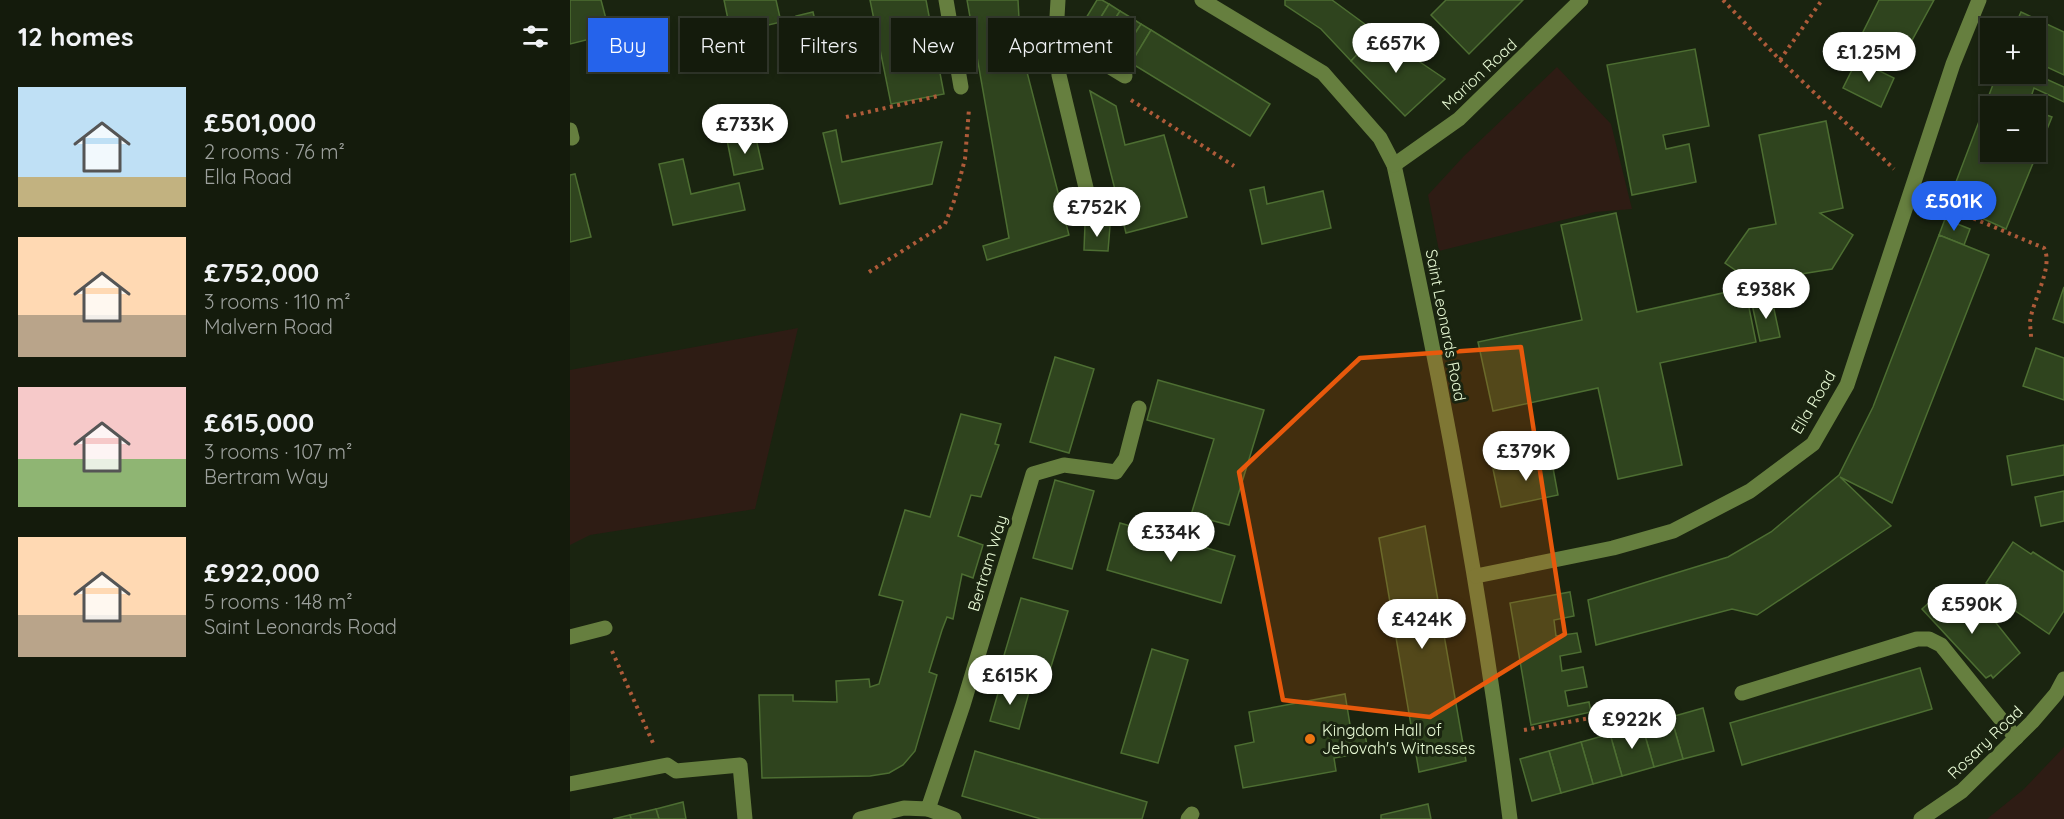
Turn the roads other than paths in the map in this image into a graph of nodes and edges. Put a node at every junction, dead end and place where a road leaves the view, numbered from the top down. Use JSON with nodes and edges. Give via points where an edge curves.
{"nodes":[{"id":1,"x":946,"y":0,"type":"edge"},
{"id":2,"x":1058,"y":0,"type":"edge"},
{"id":3,"x":1581,"y":0,"type":"edge"},
{"id":4,"x":1979,"y":0,"type":"edge"},
{"id":5,"x":1205,"y":1,"type":"edge"},
{"id":6,"x":1057,"y":18,"type":"edge"},
{"id":7,"x":1059,"y":72,"type":"edge"},
{"id":8,"x":1118,"y":72,"type":"edge"},
{"id":9,"x":1125,"y":76,"type":"road end"},
{"id":10,"x":959,"y":80,"type":"road end"},
{"id":11,"x":1395,"y":165,"type":"junction"},
{"id":12,"x":1093,"y":217,"type":"dead end"},
{"id":13,"x":1139,"y":408,"type":"dead end"},
{"id":14,"x":1476,"y":576,"type":"junction"},
{"id":15,"x":604,"y":629,"type":"road end"},
{"id":16,"x":570,"y":637,"type":"edge"},
{"id":17,"x":2064,"y":679,"type":"edge"},
{"id":18,"x":1742,"y":693,"type":"dead end"},
{"id":19,"x":2016,"y":738,"type":"junction"},
{"id":20,"x":570,"y":784,"type":"edge"},
{"id":21,"x":928,"y":809,"type":"junction"},
{"id":22,"x":745,"y":819,"type":"edge"},
{"id":23,"x":860,"y":819,"type":"edge"},
{"id":24,"x":954,"y":819,"type":"edge"},
{"id":25,"x":1510,"y":819,"type":"edge"},
{"id":26,"x":1921,"y":819,"type":"edge"}],
"edges":[{"from":1,"to":10,"type":"street"},
{"from":2,"to":6,"type":"street"},
{"from":3,"to":11,"type":"street","name":"Marion Road","via":[[1459,119]]},
{"from":4,"to":14,"type":"street","name":"Ella Road","via":[[1953,64],[1847,385],[1813,444],[1750,491],[1673,531],[1613,548]]},
{"from":5,"to":11,"type":"street","name":"Saint Leonards Road","via":[[1323,73],[1380,138]]},
{"from":7,"to":12,"type":"street"},
{"from":8,"to":9,"type":"street"},
{"from":11,"to":14,"type":"street","name":"Saint Leonards Road"},
{"from":13,"to":21,"type":"street","name":"Bertram Way","via":[[1126,458],[1116,472],[1064,465],[1033,474]]},
{"from":14,"to":25,"type":"street","name":"Saint Leonards Road"},
{"from":15,"to":16,"type":"street"},
{"from":17,"to":19,"type":"street","name":"Rosary Road","via":[[2056,694]]},
{"from":18,"to":19,"type":"street","via":[[1917,639],[1929,639],[1941,645]]},
{"from":19,"to":26,"type":"street","name":"Rosary Road","via":[[1962,791]]},
{"from":20,"to":22,"type":"street","via":[[665,765],[676,771],[740,765]]},
{"from":21,"to":23,"type":"street","via":[[904,808]]},
{"from":21,"to":24,"type":"street"}]}
